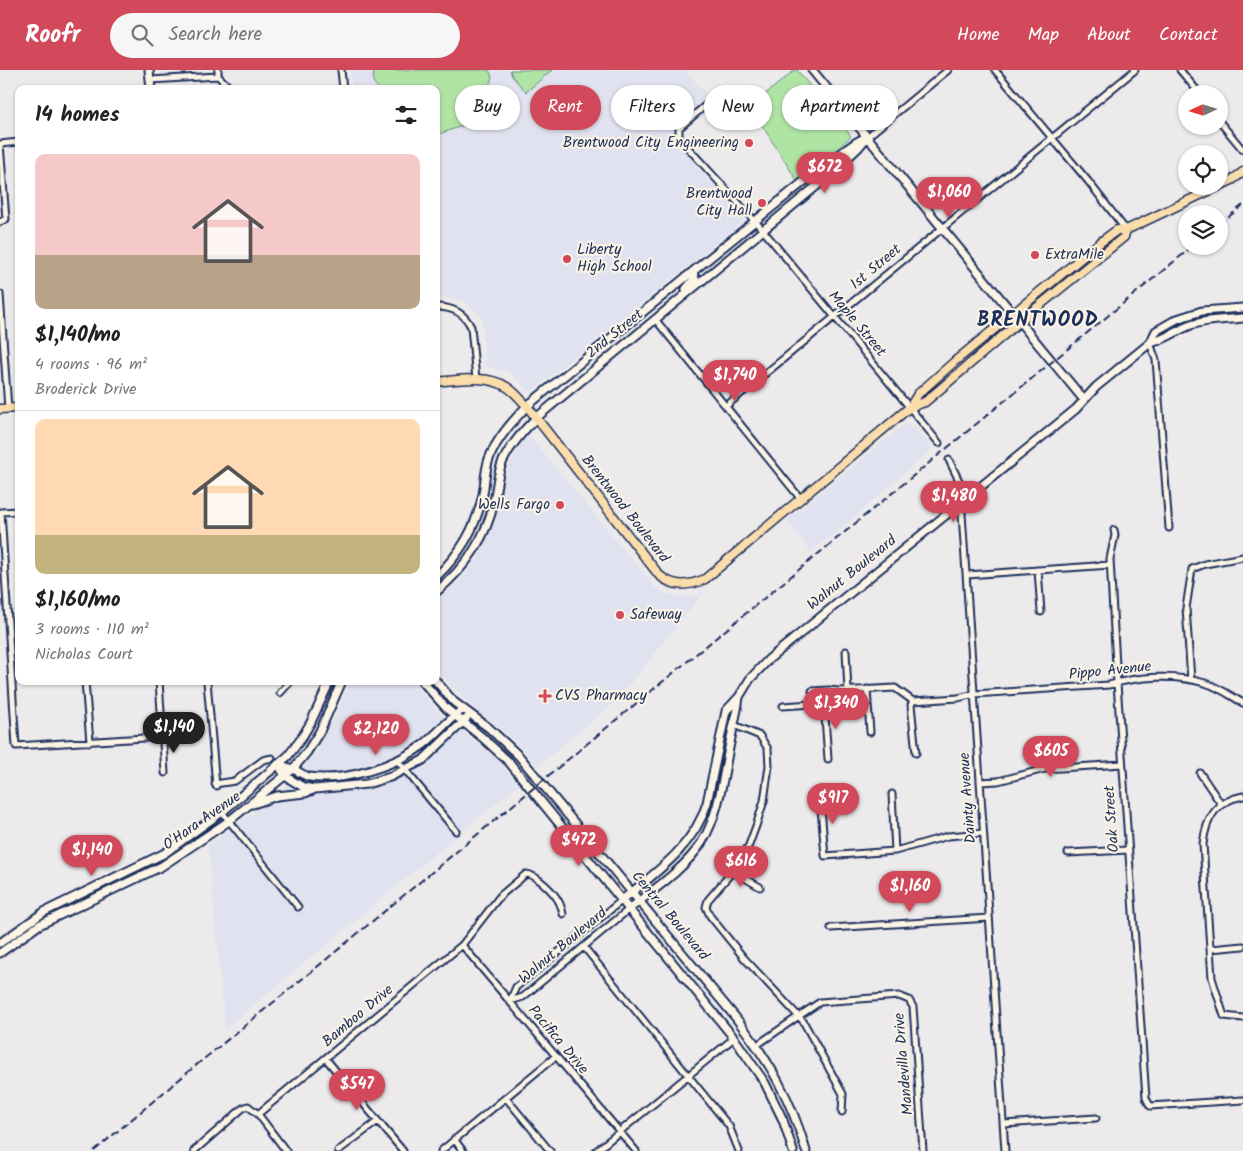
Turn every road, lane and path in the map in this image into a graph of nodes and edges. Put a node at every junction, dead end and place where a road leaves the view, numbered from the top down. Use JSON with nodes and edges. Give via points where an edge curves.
{"nodes":[{"id":1,"x":150,"y":70,"type":"edge"},
{"id":2,"x":341,"y":70,"type":"edge"},
{"id":3,"x":812,"y":70,"type":"edge"},
{"id":4,"x":948,"y":70,"type":"edge"},
{"id":5,"x":995,"y":70,"type":"edge"},
{"id":6,"x":1135,"y":70,"type":"edge"},
{"id":7,"x":1180,"y":70,"type":"edge"},
{"id":8,"x":218,"y":73,"type":"edge"},
{"id":9,"x":150,"y":80,"type":"junction"},
{"id":10,"x":151,"y":85,"type":"edge"},
{"id":11,"x":228,"y":85,"type":"edge"},
{"id":12,"x":343,"y":85,"type":"edge"},
{"id":13,"x":1192,"y":85,"type":"edge"},
{"id":14,"x":704,"y":107,"type":"edge"},
{"id":15,"x":1228,"y":132,"type":"edge"},
{"id":16,"x":867,"y":137,"type":"junction"},
{"id":17,"x":1052,"y":138,"type":"junction"},
{"id":18,"x":15,"y":142,"type":"edge"},
{"id":19,"x":0,"y":144,"type":"edge"},
{"id":20,"x":1243,"y":150,"type":"edge"},
{"id":21,"x":1243,"y":172,"type":"edge"},
{"id":22,"x":0,"y":222,"type":"edge"},
{"id":23,"x":755,"y":222,"type":"junction"},
{"id":24,"x":942,"y":228,"type":"junction"},
{"id":25,"x":762,"y":229,"type":"junction"},
{"id":26,"x":1126,"y":230,"type":"junction"},
{"id":27,"x":693,"y":272,"type":"junction"},
{"id":28,"x":0,"y":294,"type":"edge"},
{"id":29,"x":685,"y":294,"type":"junction"},
{"id":30,"x":440,"y":308,"type":"edge"},
{"id":31,"x":1243,"y":308,"type":"edge"},
{"id":32,"x":1013,"y":315,"type":"junction"},
{"id":33,"x":834,"y":317,"type":"junction"},
{"id":34,"x":1243,"y":318,"type":"edge"},
{"id":35,"x":655,"y":319,"type":"junction"},
{"id":36,"x":1019,"y":322,"type":"junction"},
{"id":37,"x":1150,"y":343,"type":"junction"},
{"id":38,"x":476,"y":379,"type":"junction"},
{"id":39,"x":440,"y":382,"type":"edge"},
{"id":40,"x":1084,"y":400,"type":"junction"},
{"id":41,"x":527,"y":406,"type":"junction"},
{"id":42,"x":726,"y":406,"type":"junction"},
{"id":43,"x":910,"y":407,"type":"junction"},
{"id":44,"x":4,"y":409,"type":"edge"},
{"id":45,"x":536,"y":418,"type":"junction"},
{"id":46,"x":939,"y":443,"type":"dead end"},
{"id":47,"x":949,"y":460,"type":"dead end"},
{"id":48,"x":800,"y":498,"type":"junction"},
{"id":49,"x":962,"y":502,"type":"junction"},
{"id":50,"x":15,"y":511,"type":"edge"},
{"id":51,"x":1,"y":512,"type":"edge"},
{"id":52,"x":1169,"y":528,"type":"dead end"},
{"id":53,"x":1114,"y":530,"type":"dead end"},
{"id":54,"x":1243,"y":557,"type":"edge"},
{"id":55,"x":1110,"y":565,"type":"junction"},
{"id":56,"x":1038,"y":570,"type":"junction"},
{"id":57,"x":440,"y":573,"type":"edge"},
{"id":58,"x":967,"y":575,"type":"junction"},
{"id":59,"x":440,"y":588,"type":"edge"},
{"id":60,"x":1041,"y":612,"type":"dead end"},
{"id":61,"x":846,"y":650,"type":"dead end"},
{"id":62,"x":1191,"y":680,"type":"junction"},
{"id":63,"x":1117,"y":683,"type":"junction"},
{"id":64,"x":85,"y":685,"type":"edge"},
{"id":65,"x":159,"y":685,"type":"edge"},
{"id":66,"x":207,"y":685,"type":"edge"},
{"id":67,"x":287,"y":685,"type":"edge"},
{"id":68,"x":328,"y":685,"type":"edge"},
{"id":69,"x":340,"y":685,"type":"edge"},
{"id":70,"x":426,"y":685,"type":"edge"},
{"id":71,"x":439,"y":685,"type":"edge"},
{"id":72,"x":867,"y":689,"type":"junction"},
{"id":73,"x":812,"y":691,"type":"dead end"},
{"id":74,"x":848,"y":691,"type":"junction"},
{"id":75,"x":838,"y":692,"type":"junction"},
{"id":76,"x":280,"y":693,"type":"dead end"},
{"id":77,"x":974,"y":694,"type":"junction"},
{"id":78,"x":739,"y":697,"type":"junction"},
{"id":79,"x":913,"y":701,"type":"junction"},
{"id":80,"x":824,"y":703,"type":"junction"},
{"id":81,"x":1243,"y":703,"type":"edge"},
{"id":82,"x":783,"y":706,"type":"dead end"},
{"id":83,"x":463,"y":709,"type":"junction"},
{"id":84,"x":454,"y":715,"type":"junction"},
{"id":85,"x":471,"y":715,"type":"junction"},
{"id":86,"x":462,"y":722,"type":"junction"},
{"id":87,"x":734,"y":725,"type":"junction"},
{"id":88,"x":870,"y":732,"type":"dead end"},
{"id":89,"x":193,"y":735,"type":"dead end"},
{"id":90,"x":163,"y":737,"type":"junction"},
{"id":91,"x":90,"y":742,"type":"junction"},
{"id":92,"x":916,"y":753,"type":"dead end"},
{"id":93,"x":272,"y":758,"type":"dead end"},
{"id":94,"x":828,"y":759,"type":"dead end"},
{"id":95,"x":397,"y":760,"type":"junction"},
{"id":96,"x":278,"y":764,"type":"junction"},
{"id":97,"x":1122,"y":764,"type":"junction"},
{"id":98,"x":293,"y":769,"type":"junction"},
{"id":99,"x":405,"y":770,"type":"junction"},
{"id":100,"x":166,"y":773,"type":"dead end"},
{"id":101,"x":1200,"y":773,"type":"dead end"},
{"id":102,"x":284,"y":776,"type":"junction"},
{"id":103,"x":980,"y":782,"type":"junction"},
{"id":104,"x":315,"y":789,"type":"junction"},
{"id":105,"x":892,"y":794,"type":"dead end"},
{"id":106,"x":820,"y":796,"type":"dead end"},
{"id":107,"x":1243,"y":796,"type":"edge"},
{"id":108,"x":1221,"y":804,"type":"junction"},
{"id":109,"x":248,"y":805,"type":"junction"},
{"id":110,"x":222,"y":812,"type":"junction"},
{"id":111,"x":229,"y":820,"type":"junction"},
{"id":112,"x":456,"y":831,"type":"dead end"},
{"id":113,"x":983,"y":833,"type":"junction"},
{"id":114,"x":1128,"y":850,"type":"junction"},
{"id":115,"x":895,"y":851,"type":"junction"},
{"id":116,"x":1068,"y":853,"type":"dead end"},
{"id":117,"x":733,"y":871,"type":"junction"},
{"id":118,"x":760,"y":887,"type":"dead end"},
{"id":119,"x":631,"y":892,"type":"junction"},
{"id":120,"x":621,"y":901,"type":"junction"},
{"id":121,"x":639,"y":901,"type":"junction"},
{"id":122,"x":298,"y":907,"type":"dead end"},
{"id":123,"x":628,"y":910,"type":"junction"},
{"id":124,"x":562,"y":914,"type":"dead end"},
{"id":125,"x":989,"y":918,"type":"junction"},
{"id":126,"x":831,"y":928,"type":"dead end"},
{"id":127,"x":0,"y":942,"type":"edge"},
{"id":128,"x":462,"y":945,"type":"junction"},
{"id":129,"x":1243,"y":946,"type":"edge"},
{"id":130,"x":584,"y":947,"type":"junction"},
{"id":131,"x":1211,"y":949,"type":"junction"},
{"id":132,"x":0,"y":953,"type":"edge"},
{"id":133,"x":510,"y":1001,"type":"junction"},
{"id":134,"x":799,"y":1016,"type":"junction"},
{"id":135,"x":1243,"y":1018,"type":"edge"},
{"id":136,"x":734,"y":1038,"type":"junction"},
{"id":137,"x":757,"y":1045,"type":"junction"},
{"id":138,"x":556,"y":1056,"type":"junction"},
{"id":139,"x":326,"y":1059,"type":"junction"},
{"id":140,"x":688,"y":1075,"type":"junction"},
{"id":141,"x":506,"y":1098,"type":"junction"},
{"id":142,"x":1243,"y":1100,"type":"edge"},
{"id":143,"x":842,"y":1112,"type":"dead end"},
{"id":144,"x":258,"y":1114,"type":"junction"},
{"id":145,"x":1096,"y":1118,"type":"dead end"},
{"id":146,"x":378,"y":1121,"type":"junction"},
{"id":147,"x":1003,"y":1124,"type":"junction"},
{"id":148,"x":619,"y":1132,"type":"junction"},
{"id":149,"x":454,"y":1139,"type":"junction"},
{"id":150,"x":198,"y":1150,"type":"edge"},
{"id":151,"x":286,"y":1151,"type":"edge"},
{"id":152,"x":338,"y":1151,"type":"edge"},
{"id":153,"x":403,"y":1151,"type":"edge"},
{"id":154,"x":440,"y":1151,"type":"edge"},
{"id":155,"x":463,"y":1151,"type":"edge"},
{"id":156,"x":550,"y":1151,"type":"edge"},
{"id":157,"x":596,"y":1151,"type":"edge"},
{"id":158,"x":636,"y":1151,"type":"edge"},
{"id":159,"x":739,"y":1151,"type":"edge"},
{"id":160,"x":793,"y":1151,"type":"edge"},
{"id":161,"x":806,"y":1151,"type":"edge"},
{"id":162,"x":923,"y":1151,"type":"edge"},
{"id":163,"x":1005,"y":1151,"type":"edge"}],
"edges":[{"from":1,"to":9,"type":"street"},
{"from":2,"to":12,"type":"street"},
{"from":3,"to":16,"type":"street"},
{"from":4,"to":16,"type":"street","name":"2nd Street"},
{"from":5,"to":17,"type":"street"},
{"from":6,"to":17,"type":"street","name":"1st Street"},
{"from":7,"to":13,"type":"street"},
{"from":8,"to":9,"type":"street"},
{"from":8,"to":11,"type":"street"},
{"from":9,"to":10,"type":"street"},
{"from":14,"to":23,"type":"street","name":"Maple Street","via":[[679,128],[679,138]]},
{"from":15,"to":20,"type":"street"},
{"from":16,"to":23,"type":"street","name":"2nd Street","via":[[820,169]]},
{"from":16,"to":24,"type":"street"},
{"from":16,"to":25,"type":"street","name":"2nd Street","via":[[825,180]]},
{"from":17,"to":24,"type":"street","name":"1st Street"},
{"from":17,"to":26,"type":"street"},
{"from":18,"to":19,"type":"street"},
{"from":19,"to":22,"type":"street","via":[[6,219]]},
{"from":21,"to":26,"type":"main road","name":"Brentwood Boulevard"},
{"from":23,"to":25,"type":"street","name":"Maple Street"},
{"from":23,"to":27,"type":"street","name":"2nd Street"},
{"from":24,"to":32,"type":"street"},
{"from":24,"to":33,"type":"street","name":"1st Street"},
{"from":25,"to":29,"type":"street","name":"2nd Street"},
{"from":25,"to":33,"type":"street","name":"Maple Street"},
{"from":26,"to":32,"type":"main road","name":"Brentwood Boulevard","via":[[1117,230],[1102,241]]},
{"from":26,"to":36,"type":"main road","name":"Brentwood Boulevard","via":[[1124,237]]},
{"from":27,"to":29,"type":"street","via":[[695,278],[685,289]]},
{"from":27,"to":41,"type":"street","name":"2nd Street"},
{"from":28,"to":44,"type":"street"},
{"from":29,"to":35,"type":"street","name":"2nd Street"},
{"from":30,"to":38,"type":"street","via":[[455,310],[468,320]]},
{"from":31,"to":37,"type":"street","name":"Walnut Boulevard","via":[[1202,311],[1177,319],[1156,331]]},
{"from":32,"to":36,"type":"street"},
{"from":32,"to":43,"type":"main road","name":"Brentwood Boulevard","via":[[918,394]]},
{"from":33,"to":42,"type":"street","name":"1st Street"},
{"from":33,"to":43,"type":"street","name":"Maple Street"},
{"from":34,"to":37,"type":"street","name":"Walnut Boulevard","via":[[1198,323]]},
{"from":35,"to":42,"type":"street"},
{"from":35,"to":45,"type":"street","name":"2nd Street"},
{"from":36,"to":40,"type":"street"},
{"from":36,"to":43,"type":"main road","name":"Brentwood Boulevard","via":[[925,402]]},
{"from":37,"to":40,"type":"street","name":"Walnut Boulevard","via":[[1096,386]]},
{"from":37,"to":52,"type":"street","via":[[1156,360]]},
{"from":38,"to":39,"type":"main road","name":"Brentwood Boulevard"},
{"from":38,"to":41,"type":"main road","name":"Brentwood Boulevard","via":[[495,381],[505,386]]},
{"from":40,"to":49,"type":"street","name":"Walnut Boulevard"},
{"from":41,"to":45,"type":"main road","name":"Brentwood Boulevard"},
{"from":41,"to":57,"type":"street","name":"2nd Street","via":[[497,441],[488,461],[473,528],[461,550]]},
{"from":42,"to":48,"type":"street"},
{"from":43,"to":46,"type":"street","name":"Maple Street"},
{"from":43,"to":48,"type":"main road","name":"Brentwood Boulevard"},
{"from":45,"to":48,"type":"main road","name":"Brentwood Boulevard","via":[[659,575],[673,584],[688,585],[705,579]]},
{"from":45,"to":59,"type":"street","name":"2nd Street","via":[[502,462],[488,523],[476,547]]},
{"from":47,"to":49,"type":"street","via":[[962,489]]},
{"from":49,"to":58,"type":"street","name":"Dainty Avenue"},
{"from":49,"to":78,"type":"street","name":"Walnut Boulevard","via":[[769,659],[750,679]]},
{"from":50,"to":51,"type":"street"},
{"from":51,"to":91,"type":"street","via":[[16,746]]},
{"from":53,"to":55,"type":"street","name":"Oak Street"},
{"from":54,"to":62,"type":"street","via":[[1192,569],[1186,608]]},
{"from":55,"to":56,"type":"street"},
{"from":55,"to":63,"type":"street","name":"Oak Street"},
{"from":56,"to":58,"type":"street"},
{"from":56,"to":60,"type":"street"},
{"from":58,"to":77,"type":"street","name":"Dainty Avenue"},
{"from":61,"to":74,"type":"street"},
{"from":62,"to":63,"type":"street","name":"Pippo Avenue","via":[[1169,677]]},
{"from":62,"to":81,"type":"street","name":"Pippo Avenue","via":[[1207,684]]},
{"from":63,"to":77,"type":"street","name":"Pippo Avenue"},
{"from":63,"to":97,"type":"street","name":"Oak Street"},
{"from":64,"to":91,"type":"street"},
{"from":65,"to":90,"type":"street"},
{"from":66,"to":93,"type":"street","via":[[216,785],[235,781],[264,760]]},
{"from":67,"to":76,"type":"street"},
{"from":68,"to":96,"type":"street","name":"O'Hara Avenue","via":[[302,739]]},
{"from":69,"to":98,"type":"street","via":[[320,731]]},
{"from":70,"to":84,"type":"street","name":"Central Boulevard"},
{"from":71,"to":83,"type":"street","name":"Central Boulevard"},
{"from":72,"to":74,"type":"street"},
{"from":72,"to":79,"type":"street","via":[[895,688]]},
{"from":72,"to":88,"type":"street"},
{"from":73,"to":75,"type":"street"},
{"from":74,"to":75,"type":"street"},
{"from":75,"to":80,"type":"street"},
{"from":77,"to":79,"type":"street","name":"Pippo Avenue"},
{"from":77,"to":103,"type":"street","name":"Dainty Avenue"},
{"from":78,"to":87,"type":"street","name":"Walnut Boulevard"},
{"from":78,"to":119,"type":"street","name":"Walnut Boulevard","via":[[726,711],[711,790],[699,823],[683,847]]},
{"from":79,"to":92,"type":"street"},
{"from":80,"to":82,"type":"street"},
{"from":80,"to":94,"type":"street"},
{"from":83,"to":84,"type":"street"},
{"from":83,"to":85,"type":"street","name":"Central Boulevard"},
{"from":84,"to":86,"type":"street","name":"Central Boulevard"},
{"from":84,"to":95,"type":"street","via":[[422,746]]},
{"from":85,"to":86,"type":"street"},
{"from":85,"to":119,"type":"street","name":"Central Boulevard","via":[[505,741]]},
{"from":86,"to":99,"type":"street","via":[[423,760]]},
{"from":86,"to":120,"type":"street","name":"Central Boulevard","via":[[509,762]]},
{"from":87,"to":117,"type":"street","via":[[760,736],[770,760],[761,812],[749,844]]},
{"from":87,"to":121,"type":"street","name":"Walnut Boulevard","via":[[718,804],[702,843],[690,858]]},
{"from":89,"to":90,"type":"street"},
{"from":90,"to":91,"type":"street"},
{"from":90,"to":100,"type":"street"},
{"from":95,"to":98,"type":"street","via":[[369,771],[342,776],[308,777]]},
{"from":95,"to":99,"type":"street"},
{"from":96,"to":98,"type":"street"},
{"from":96,"to":102,"type":"street"},
{"from":96,"to":110,"type":"street","name":"O'Hara Avenue"},
{"from":97,"to":103,"type":"street","via":[[1046,769]]},
{"from":97,"to":114,"type":"street","name":"Oak Street"},
{"from":98,"to":102,"type":"street","name":"O'Hara Avenue"},
{"from":99,"to":104,"type":"street","via":[[367,784]]},
{"from":99,"to":112,"type":"street"},
{"from":101,"to":108,"type":"street"},
{"from":102,"to":104,"type":"street","via":[[303,788]]},
{"from":102,"to":109,"type":"street","name":"O'Hara Avenue"},
{"from":103,"to":113,"type":"street","name":"Dainty Avenue"},
{"from":104,"to":109,"type":"street"},
{"from":105,"to":115,"type":"street"},
{"from":106,"to":115,"type":"street","via":[[825,856]]},
{"from":107,"to":108,"type":"street"},
{"from":108,"to":131,"type":"street","via":[[1208,820],[1204,833]]},
{"from":109,"to":111,"type":"street","name":"O'Hara Avenue"},
{"from":110,"to":111,"type":"street"},
{"from":110,"to":127,"type":"street","name":"O'Hara Avenue","via":[[165,853],[44,912]]},
{"from":111,"to":122,"type":"street"},
{"from":111,"to":132,"type":"street","name":"O'Hara Avenue","via":[[162,866],[40,925]]},
{"from":113,"to":115,"type":"street","via":[[948,836]]},
{"from":113,"to":125,"type":"street","name":"Dainty Avenue"},
{"from":114,"to":116,"type":"street"},
{"from":114,"to":142,"type":"street","name":"Oak Street","via":[[1146,1098],[1150,1106]]},
{"from":117,"to":118,"type":"street"},
{"from":117,"to":134,"type":"street","via":[[708,900],[708,913],[744,958]]},
{"from":119,"to":120,"type":"street","name":"Walnut Boulevard"},
{"from":119,"to":121,"type":"street","name":"Central Boulevard"},
{"from":120,"to":123,"type":"street","name":"Central Boulevard"},
{"from":120,"to":133,"type":"street","name":"Walnut Boulevard","via":[[516,987]]},
{"from":121,"to":123,"type":"street","name":"Walnut Boulevard"},
{"from":121,"to":137,"type":"street","name":"Central Boulevard"},
{"from":123,"to":130,"type":"street","name":"Walnut Boulevard"},
{"from":123,"to":136,"type":"street","name":"Central Boulevard"},
{"from":124,"to":128,"type":"street","name":"Bamboo Drive","via":[[559,902],[537,878],[526,874],[500,896]]},
{"from":125,"to":126,"type":"street"},
{"from":125,"to":147,"type":"street","name":"Dainty Avenue"},
{"from":128,"to":133,"type":"street","name":"Pacifica Drive"},
{"from":128,"to":139,"type":"street","name":"Bamboo Drive"},
{"from":129,"to":131,"type":"street"},
{"from":130,"to":133,"type":"street","name":"Walnut Boulevard","via":[[522,997]]},
{"from":130,"to":140,"type":"street"},
{"from":131,"to":135,"type":"street","via":[[1212,978],[1224,1016]]},
{"from":133,"to":138,"type":"street","name":"Pacifica Drive"},
{"from":134,"to":137,"type":"street","name":"Mandevilla Drive"},
{"from":134,"to":143,"type":"street","via":[[843,1094]]},
{"from":134,"to":162,"type":"street","name":"Mandevilla Drive","via":[[820,1002],[899,996],[909,1000],[913,1007]]},
{"from":136,"to":140,"type":"street"},
{"from":136,"to":160,"type":"street","name":"Central Boulevard","via":[[765,1083]]},
{"from":137,"to":161,"type":"street","name":"Central Boulevard","via":[[782,1086]]},
{"from":138,"to":141,"type":"street"},
{"from":138,"to":148,"type":"street","name":"Pacifica Drive"},
{"from":139,"to":144,"type":"street","name":"Bamboo Drive"},
{"from":139,"to":146,"type":"street"},
{"from":140,"to":148,"type":"street"},
{"from":140,"to":159,"type":"street","via":[[729,1126]]},
{"from":141,"to":149,"type":"street"},
{"from":141,"to":156,"type":"street"},
{"from":144,"to":150,"type":"street","via":[[248,1106],[243,1108]]},
{"from":144,"to":151,"type":"street"},
{"from":145,"to":147,"type":"street"},
{"from":146,"to":152,"type":"street"},
{"from":146,"to":153,"type":"street"},
{"from":147,"to":163,"type":"street","name":"Dainty Avenue"},
{"from":148,"to":157,"type":"street"},
{"from":148,"to":158,"type":"street","name":"Pacifica Drive"},
{"from":149,"to":154,"type":"street"},
{"from":149,"to":155,"type":"street"}]}
